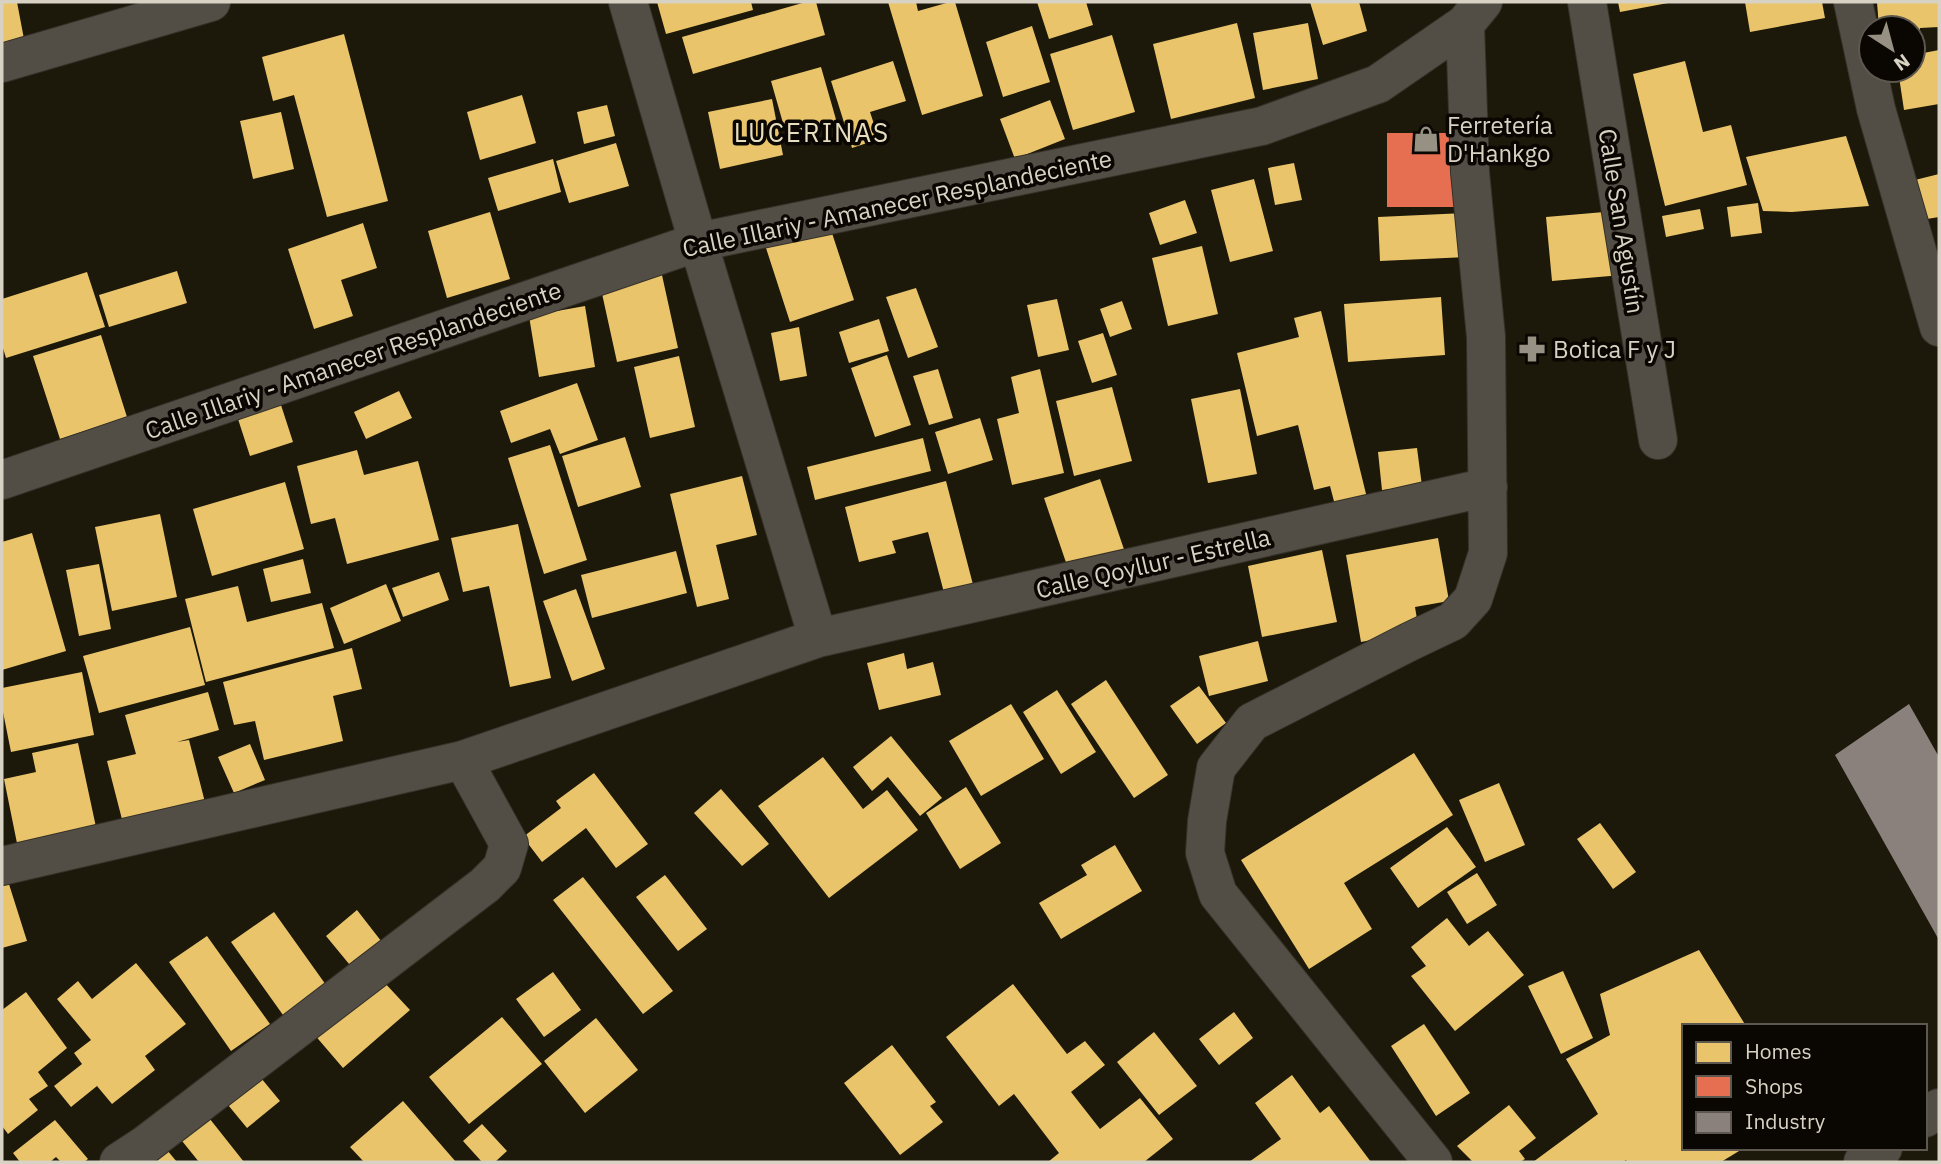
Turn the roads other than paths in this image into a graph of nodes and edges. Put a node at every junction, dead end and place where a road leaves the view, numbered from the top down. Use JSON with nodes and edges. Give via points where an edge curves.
{"nodes":[{"id":1,"x":211,"y":2,"type":"edge"},
{"id":2,"x":628,"y":2,"type":"edge"},
{"id":3,"x":1587,"y":2,"type":"edge"},
{"id":4,"x":1853,"y":2,"type":"edge"},
{"id":5,"x":1474,"y":13,"type":"edge"},
{"id":6,"x":2,"y":64,"type":"edge"},
{"id":7,"x":698,"y":242,"type":"junction"},
{"id":8,"x":1939,"y":327,"type":"edge"},
{"id":9,"x":1658,"y":440,"type":"dead end"},
{"id":10,"x":2,"y":480,"type":"edge"},
{"id":11,"x":1488,"y":488,"type":"junction"},
{"id":12,"x":818,"y":638,"type":"junction"},
{"id":13,"x":463,"y":760,"type":"junction"},
{"id":14,"x":2,"y":866,"type":"edge"},
{"id":15,"x":1880,"y":1150,"type":"edge"},
{"id":16,"x":119,"y":1162,"type":"edge"},
{"id":17,"x":1433,"y":1162,"type":"edge"},
{"id":18,"x":1863,"y":1162,"type":"edge"}],
"edges":[{"from":1,"to":6,"type":"street"},
{"from":2,"to":7,"type":"street"},
{"from":3,"to":9,"type":"street","name":"Calle San Agustín"},
{"from":4,"to":8,"type":"street","via":[[1876,109]]},
{"from":5,"to":7,"type":"street","name":"Calle Illariy - Amanecer Resplandeciente","via":[[1378,84],[1262,126]]},
{"from":5,"to":11,"type":"street","via":[[1470,172],[1486,337]]},
{"from":7,"to":10,"type":"street","name":"Calle Illariy - Amanecer Resplandeciente"},
{"from":7,"to":12,"type":"street"},
{"from":11,"to":12,"type":"street","name":"Calle Qoyllur - Estrella"},
{"from":11,"to":17,"type":"street","via":[[1488,553],[1472,600],[1453,621],[1252,722],[1216,768],[1207,821],[1205,853],[1218,894]]},
{"from":12,"to":13,"type":"street","name":"Calle Qoyllur - Estrella"},
{"from":13,"to":14,"type":"street","name":"Calle Qoyllur - Estrella"},
{"from":13,"to":16,"type":"street","via":[[509,844],[502,868]]},
{"from":15,"to":18,"type":"street"}]}
